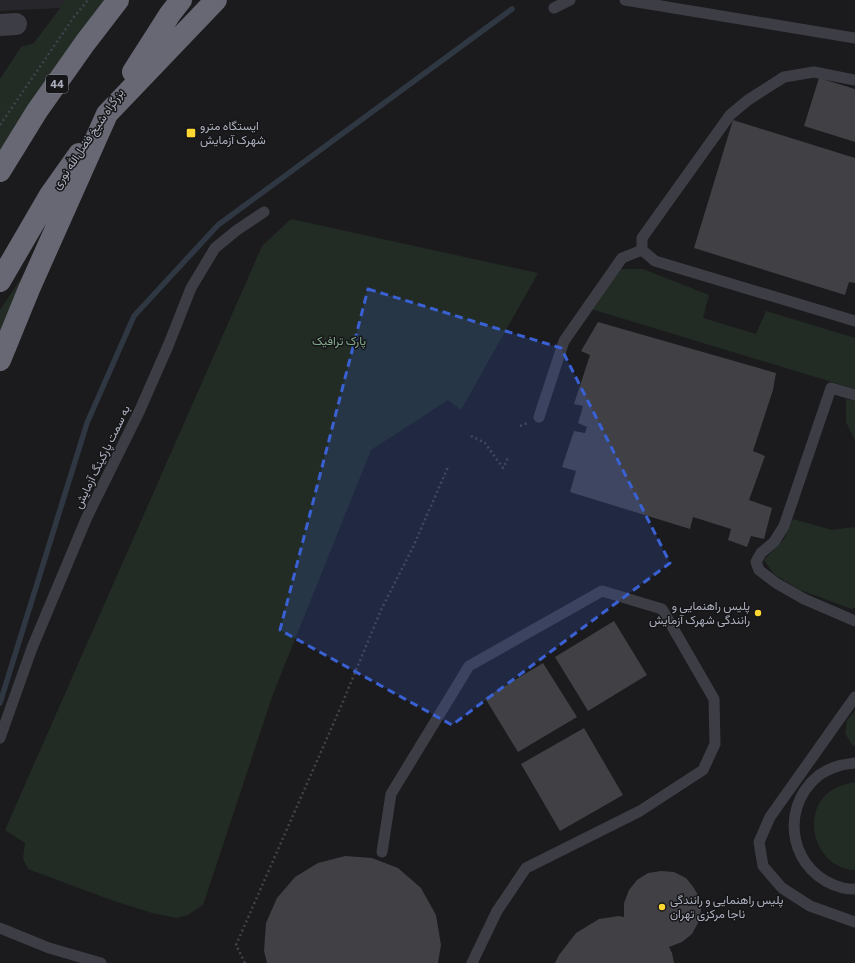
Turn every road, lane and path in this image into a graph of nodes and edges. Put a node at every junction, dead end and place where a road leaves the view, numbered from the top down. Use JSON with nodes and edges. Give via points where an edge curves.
{"nodes":[{"id":1,"x":88,"y":0,"type":"edge"},
{"id":2,"x":118,"y":0,"type":"edge"},
{"id":3,"x":181,"y":0,"type":"edge"},
{"id":4,"x":216,"y":0,"type":"edge"},
{"id":5,"x":570,"y":0,"type":"edge"},
{"id":6,"x":625,"y":0,"type":"edge"},
{"id":7,"x":554,"y":8,"type":"dead end"},
{"id":8,"x":855,"y":38,"type":"edge"},
{"id":9,"x":855,"y":80,"type":"edge"},
{"id":10,"x":107,"y":114,"type":"junction"},
{"id":11,"x":0,"y":125,"type":"edge"},
{"id":12,"x":0,"y":171,"type":"edge"},
{"id":13,"x":264,"y":212,"type":"dead end"},
{"id":14,"x":642,"y":250,"type":"junction"},
{"id":15,"x":0,"y":281,"type":"edge"},
{"id":16,"x":855,"y":321,"type":"edge"},
{"id":17,"x":0,"y":360,"type":"edge"},
{"id":18,"x":855,"y":396,"type":"edge"},
{"id":19,"x":539,"y":417,"type":"dead end"},
{"id":20,"x":471,"y":436,"type":"dead end"},
{"id":21,"x":508,"y":458,"type":"dead end"},
{"id":22,"x":448,"y":467,"type":"dead end"},
{"id":23,"x":855,"y":621,"type":"edge"},
{"id":24,"x":855,"y":697,"type":"edge"},
{"id":25,"x":0,"y":738,"type":"edge"},
{"id":26,"x":855,"y":763,"type":"edge"},
{"id":27,"x":793,"y":785,"type":"junction"},
{"id":28,"x":803,"y":792,"type":"junction"},
{"id":29,"x":382,"y":852,"type":"dead end"},
{"id":30,"x":855,"y":889,"type":"edge"},
{"id":31,"x":855,"y":922,"type":"edge"},
{"id":32,"x":0,"y":928,"type":"edge"},
{"id":33,"x":101,"y":963,"type":"edge"},
{"id":34,"x":245,"y":963,"type":"edge"},
{"id":35,"x":472,"y":963,"type":"edge"}],
"edges":[{"from":1,"to":11,"type":"path"},
{"from":2,"to":12,"type":"highway","number":"44","via":[[42,104]]},
{"from":3,"to":10,"type":"highway","name":"بزرگراه شیخ فضل‌الله نوری"},
{"from":4,"to":10,"type":"highway"},
{"from":5,"to":7,"type":"lane"},
{"from":6,"to":8,"type":"lane"},
{"from":9,"to":14,"type":"lane","via":[[814,72],[784,77],[748,100],[730,115],[642,238]]},
{"from":10,"to":15,"type":"highway","name":"بزرگراه شیخ فضل‌الله نوری","via":[[50,195]]},
{"from":10,"to":17,"type":"highway","via":[[28,289]]},
{"from":13,"to":25,"type":"lane","name":"به سمت پارکینگ آزمایش","via":[[215,248],[191,288],[139,412],[84,524],[32,648]]},
{"from":14,"to":16,"type":"lane","via":[[655,261]]},
{"from":14,"to":19,"type":"lane","via":[[622,258],[564,341]]},
{"from":18,"to":23,"type":"lane","via":[[831,388],[784,526],[756,562],[759,570],[776,583],[804,599]]},
{"from":20,"to":21,"type":"path","via":[[485,443],[504,468]]},
{"from":22,"to":34,"type":"path","via":[[413,547],[381,610],[236,945]]},
{"from":24,"to":27,"type":"lane"},
{"from":26,"to":28,"type":"lane","via":[[838,765],[818,775]]},
{"from":27,"to":28,"type":"lane"},
{"from":27,"to":31,"type":"lane","via":[[770,817],[759,842],[763,866],[782,888],[810,906]]},
{"from":28,"to":30,"type":"lane","via":[[795,812],[794,832],[798,852],[809,868],[825,881],[843,889]]},
{"from":29,"to":35,"type":"lane","via":[[391,794],[469,666],[602,591],[662,609],[714,699],[715,744],[703,770],[640,811],[526,868],[497,911]]},
{"from":32,"to":33,"type":"lane","via":[[49,948]]}]}
